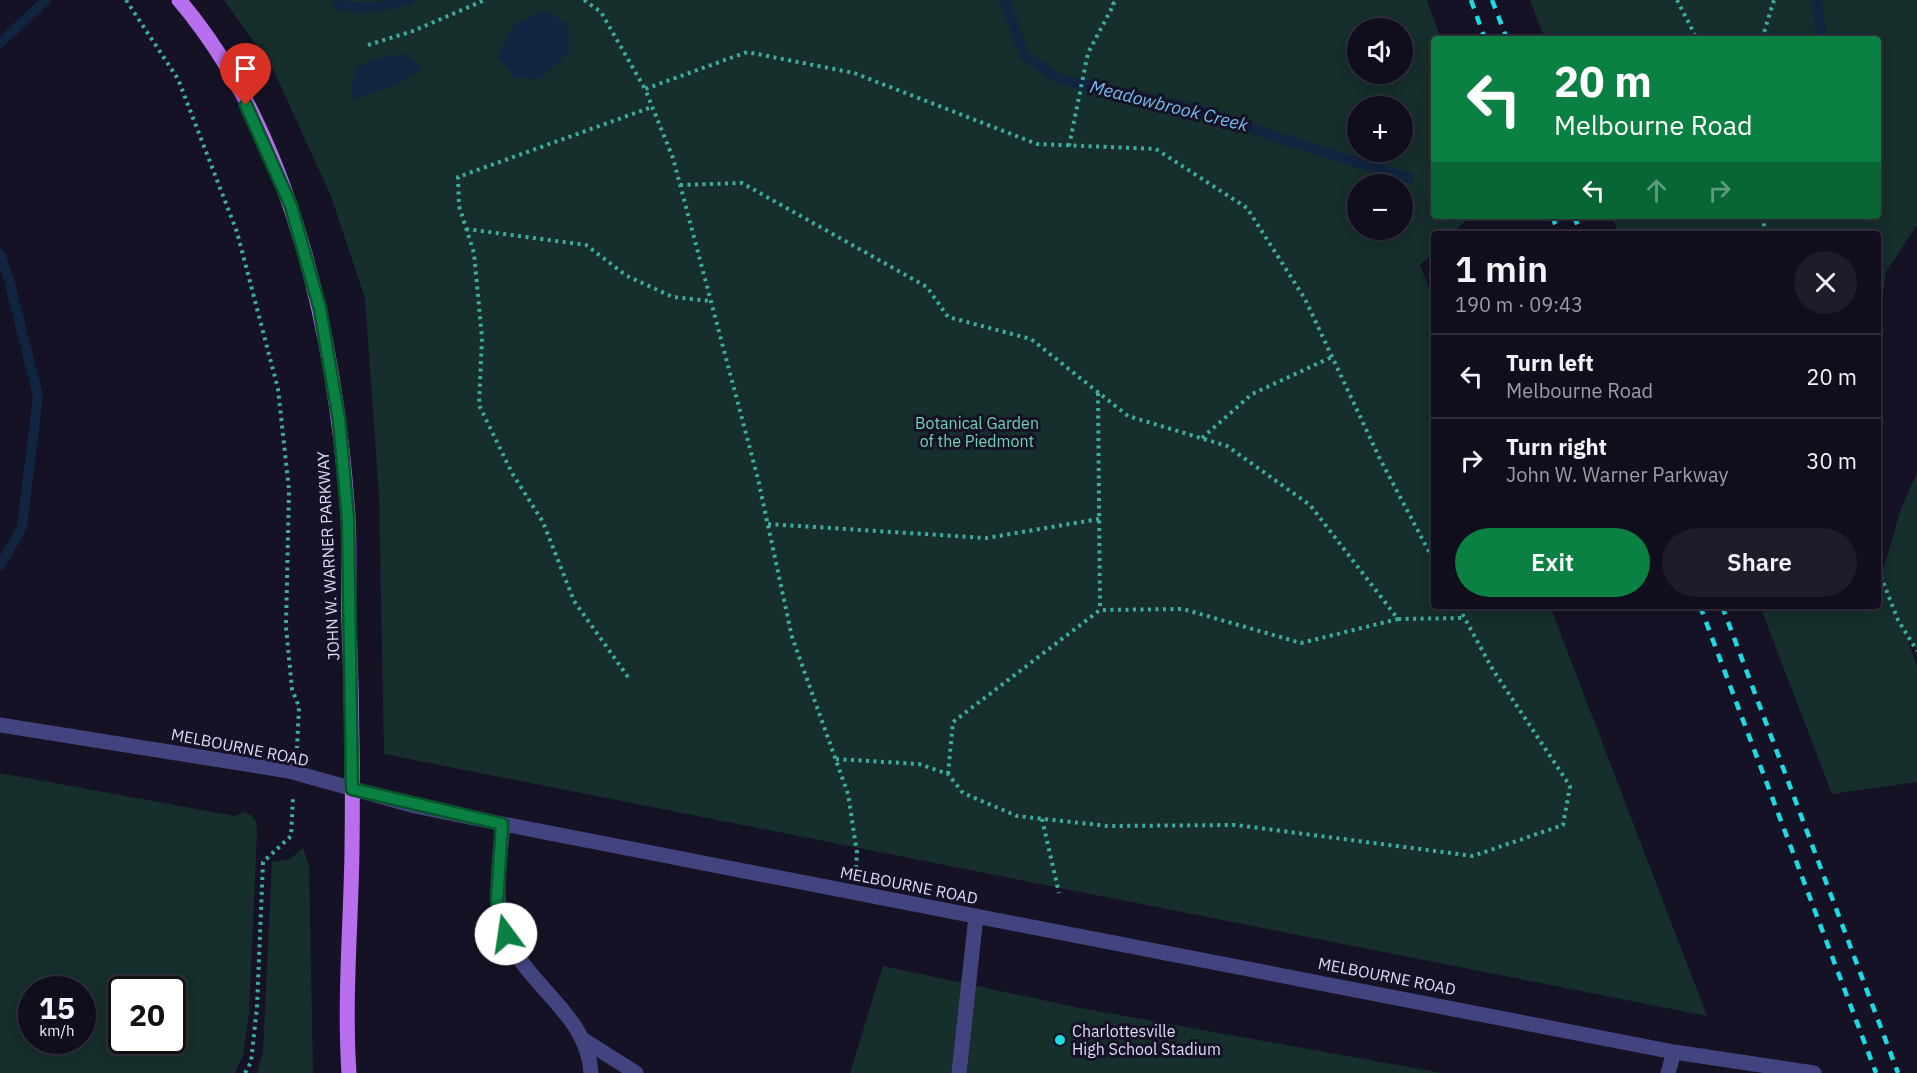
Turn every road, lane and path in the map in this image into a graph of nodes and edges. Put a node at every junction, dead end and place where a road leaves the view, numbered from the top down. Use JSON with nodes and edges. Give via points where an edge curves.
{"nodes":[{"id":1,"x":126,"y":0,"type":"edge"},
{"id":2,"x":179,"y":0,"type":"edge"},
{"id":3,"x":485,"y":0,"type":"edge"},
{"id":4,"x":584,"y":0,"type":"edge"},
{"id":5,"x":1109,"y":0,"type":"edge"},
{"id":6,"x":1677,"y":0,"type":"edge"},
{"id":7,"x":1774,"y":0,"type":"edge"},
{"id":8,"x":1695,"y":36,"type":"edge"},
{"id":9,"x":1763,"y":36,"type":"edge"},
{"id":10,"x":368,"y":45,"type":"dead end"},
{"id":11,"x":645,"y":89,"type":"junction"},
{"id":12,"x":652,"y":107,"type":"junction"},
{"id":13,"x":1069,"y":146,"type":"junction"},
{"id":14,"x":680,"y":184,"type":"junction"},
{"id":15,"x":466,"y":229,"type":"junction"},
{"id":16,"x":710,"y":302,"type":"junction"},
{"id":17,"x":1332,"y":357,"type":"junction"},
{"id":18,"x":1098,"y":392,"type":"junction"},
{"id":19,"x":1202,"y":438,"type":"junction"},
{"id":20,"x":1099,"y":519,"type":"junction"},
{"id":21,"x":768,"y":524,"type":"junction"},
{"id":22,"x":1431,"y":555,"type":"edge"},
{"id":23,"x":1881,"y":577,"type":"edge"},
{"id":24,"x":1460,"y":609,"type":"edge"},
{"id":25,"x":1100,"y":610,"type":"junction"},
{"id":26,"x":1464,"y":618,"type":"junction"},
{"id":27,"x":1398,"y":619,"type":"junction"},
{"id":28,"x":1917,"y":651,"type":"edge"},
{"id":29,"x":628,"y":677,"type":"dead end"},
{"id":30,"x":299,"y":707,"type":"dead end"},
{"id":31,"x":0,"y":724,"type":"edge"},
{"id":32,"x":836,"y":759,"type":"junction"},
{"id":33,"x":948,"y":774,"type":"junction"},
{"id":34,"x":352,"y":789,"type":"junction"},
{"id":35,"x":1042,"y":819,"type":"junction"},
{"id":36,"x":502,"y":824,"type":"junction"},
{"id":37,"x":291,"y":836,"type":"dead end"},
{"id":38,"x":855,"y":893,"type":"junction"},
{"id":39,"x":1059,"y":893,"type":"dead end"},
{"id":40,"x":976,"y":916,"type":"junction"},
{"id":41,"x":584,"y":1040,"type":"junction"},
{"id":42,"x":1674,"y":1052,"type":"junction"},
{"id":43,"x":245,"y":1073,"type":"edge"},
{"id":44,"x":349,"y":1073,"type":"edge"},
{"id":45,"x":591,"y":1073,"type":"edge"},
{"id":46,"x":636,"y":1073,"type":"edge"},
{"id":47,"x":959,"y":1073,"type":"edge"},
{"id":48,"x":1668,"y":1073,"type":"edge"},
{"id":49,"x":1814,"y":1073,"type":"edge"}],
"edges":[{"from":1,"to":30,"type":"path","via":[[178,79],[187,101],[237,232],[278,389],[289,490],[286,627],[292,689]]},
{"from":2,"to":34,"type":"main road","name":"JOHN W. WARNER PARKWAY","via":[[229,72],[263,139],[291,206],[320,309],[339,420],[348,519]]},
{"from":3,"to":10,"type":"path","via":[[413,31]]},
{"from":4,"to":11,"type":"path","via":[[601,12]]},
{"from":5,"to":13,"type":"path","via":[[1114,4],[1088,53]]},
{"from":6,"to":8,"type":"path"},
{"from":7,"to":9,"type":"path"},
{"from":11,"to":12,"type":"path"},
{"from":11,"to":13,"type":"path","via":[[747,52],[854,73],[1037,144]]},
{"from":12,"to":14,"type":"path"},
{"from":12,"to":15,"type":"path","via":[[458,177],[459,206]]},
{"from":13,"to":17,"type":"path","via":[[1156,150],[1247,208],[1305,299]]},
{"from":14,"to":16,"type":"path"},
{"from":14,"to":18,"type":"path","via":[[742,183],[927,287],[948,317],[1031,339]]},
{"from":15,"to":16,"type":"path","via":[[586,245],[627,276],[673,297]]},
{"from":15,"to":29,"type":"path","via":[[474,253],[482,338],[479,405],[512,473],[543,522],[574,602]]},
{"from":16,"to":21,"type":"path"},
{"from":17,"to":19,"type":"path","via":[[1252,394]]},
{"from":17,"to":22,"type":"path"},
{"from":18,"to":19,"type":"path","via":[[1128,416]]},
{"from":18,"to":20,"type":"path"},
{"from":19,"to":27,"type":"path","via":[[1227,446],[1310,505]]},
{"from":20,"to":21,"type":"path","via":[[986,538]]},
{"from":20,"to":25,"type":"path"},
{"from":21,"to":32,"type":"path","via":[[792,637]]},
{"from":23,"to":28,"type":"path","via":[[1898,620]]},
{"from":24,"to":26,"type":"path"},
{"from":25,"to":27,"type":"path","via":[[1183,609],[1301,643]]},
{"from":25,"to":33,"type":"path","via":[[953,722]]},
{"from":26,"to":27,"type":"path"},
{"from":26,"to":35,"type":"path","via":[[1493,670],[1570,786],[1563,825],[1473,856],[1236,825],[1108,826]]},
{"from":31,"to":34,"type":"street","name":"MELBOURNE ROAD","via":[[289,771]]},
{"from":32,"to":33,"type":"path","via":[[919,764]]},
{"from":32,"to":38,"type":"path","via":[[848,794],[857,854]]},
{"from":33,"to":35,"type":"path","via":[[963,793],[1017,816]]},
{"from":34,"to":36,"type":"street","name":"MELBOURNE ROAD"},
{"from":34,"to":44,"type":"main road","name":"JOHN W. WARNER PARKWAY"},
{"from":35,"to":39,"type":"path"},
{"from":36,"to":38,"type":"street","name":"MELBOURNE ROAD"},
{"from":36,"to":41,"type":"street","via":[[497,901],[506,934],[521,963]]},
{"from":37,"to":43,"type":"path","via":[[263,862],[257,1007],[251,1062]]},
{"from":38,"to":40,"type":"street","name":"MELBOURNE ROAD"},
{"from":40,"to":42,"type":"street","name":"MELBOURNE ROAD"},
{"from":40,"to":47,"type":"street"},
{"from":41,"to":45,"type":"street"},
{"from":41,"to":46,"type":"street"},
{"from":42,"to":48,"type":"street"},
{"from":42,"to":49,"type":"street","name":"MELBOURNE ROAD"}]}
